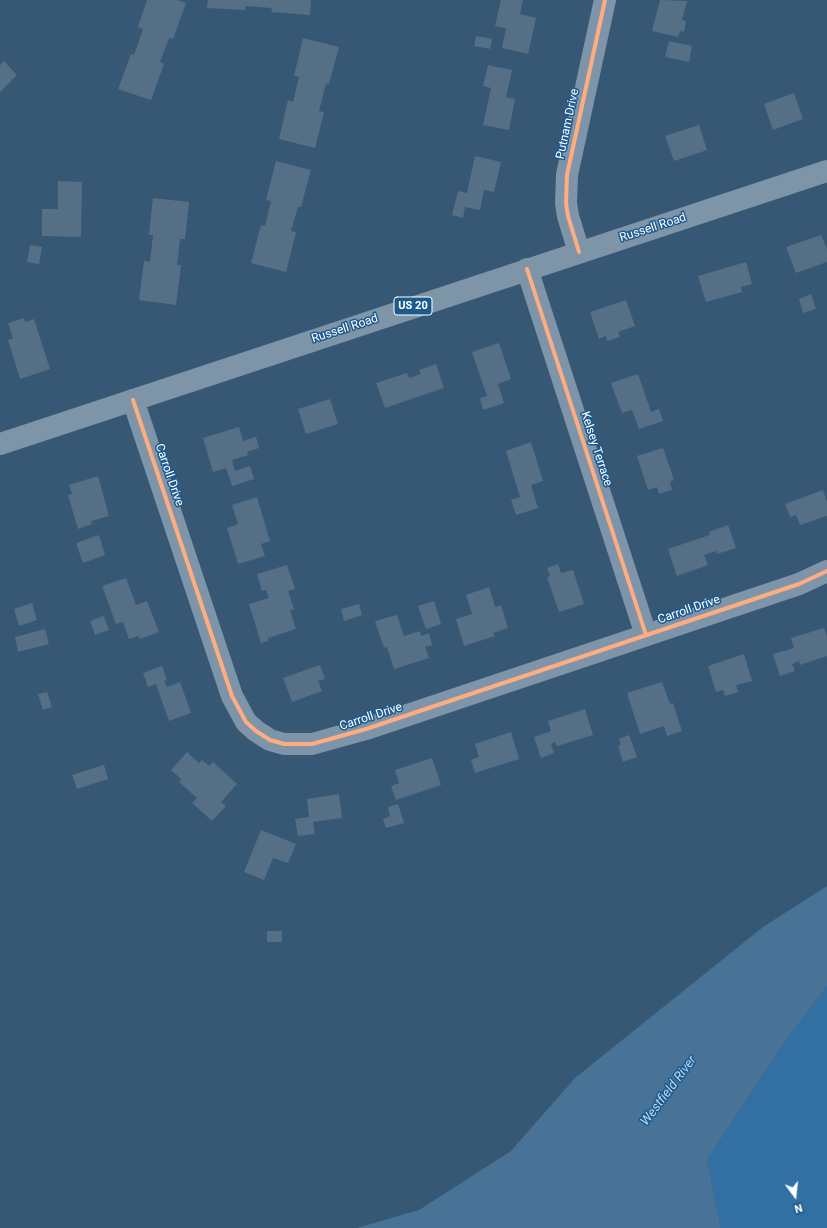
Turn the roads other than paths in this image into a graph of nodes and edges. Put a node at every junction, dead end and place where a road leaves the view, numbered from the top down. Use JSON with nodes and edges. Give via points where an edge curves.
{"nodes":[{"id":1,"x":605,"y":0,"type":"edge"},
{"id":2,"x":827,"y":171,"type":"edge"},
{"id":3,"x":579,"y":252,"type":"junction"},
{"id":4,"x":527,"y":269,"type":"junction"},
{"id":5,"x":133,"y":400,"type":"junction"},
{"id":6,"x":0,"y":444,"type":"edge"},
{"id":7,"x":827,"y":571,"type":"edge"},
{"id":8,"x":646,"y":635,"type":"junction"}],
"edges":[{"from":1,"to":3,"type":"street","name":"Putnam Drive","via":[[566,175],[568,216]]},
{"from":2,"to":3,"type":"main road","name":"Russell Road","number":"US 20"},
{"from":3,"to":4,"type":"main road","name":"Russell Road","number":"US 20"},
{"from":4,"to":5,"type":"main road","name":"Russell Road","number":"US 20"},
{"from":4,"to":8,"type":"street","name":"Kelsey Terrace"},
{"from":5,"to":6,"type":"main road","name":"Russell Road","number":"US 20"},
{"from":5,"to":8,"type":"street","name":"Carroll Drive","via":[[232,696],[246,722],[270,740],[297,745],[336,738]]},
{"from":7,"to":8,"type":"street","name":"Carroll Drive","via":[[799,584]]}]}
